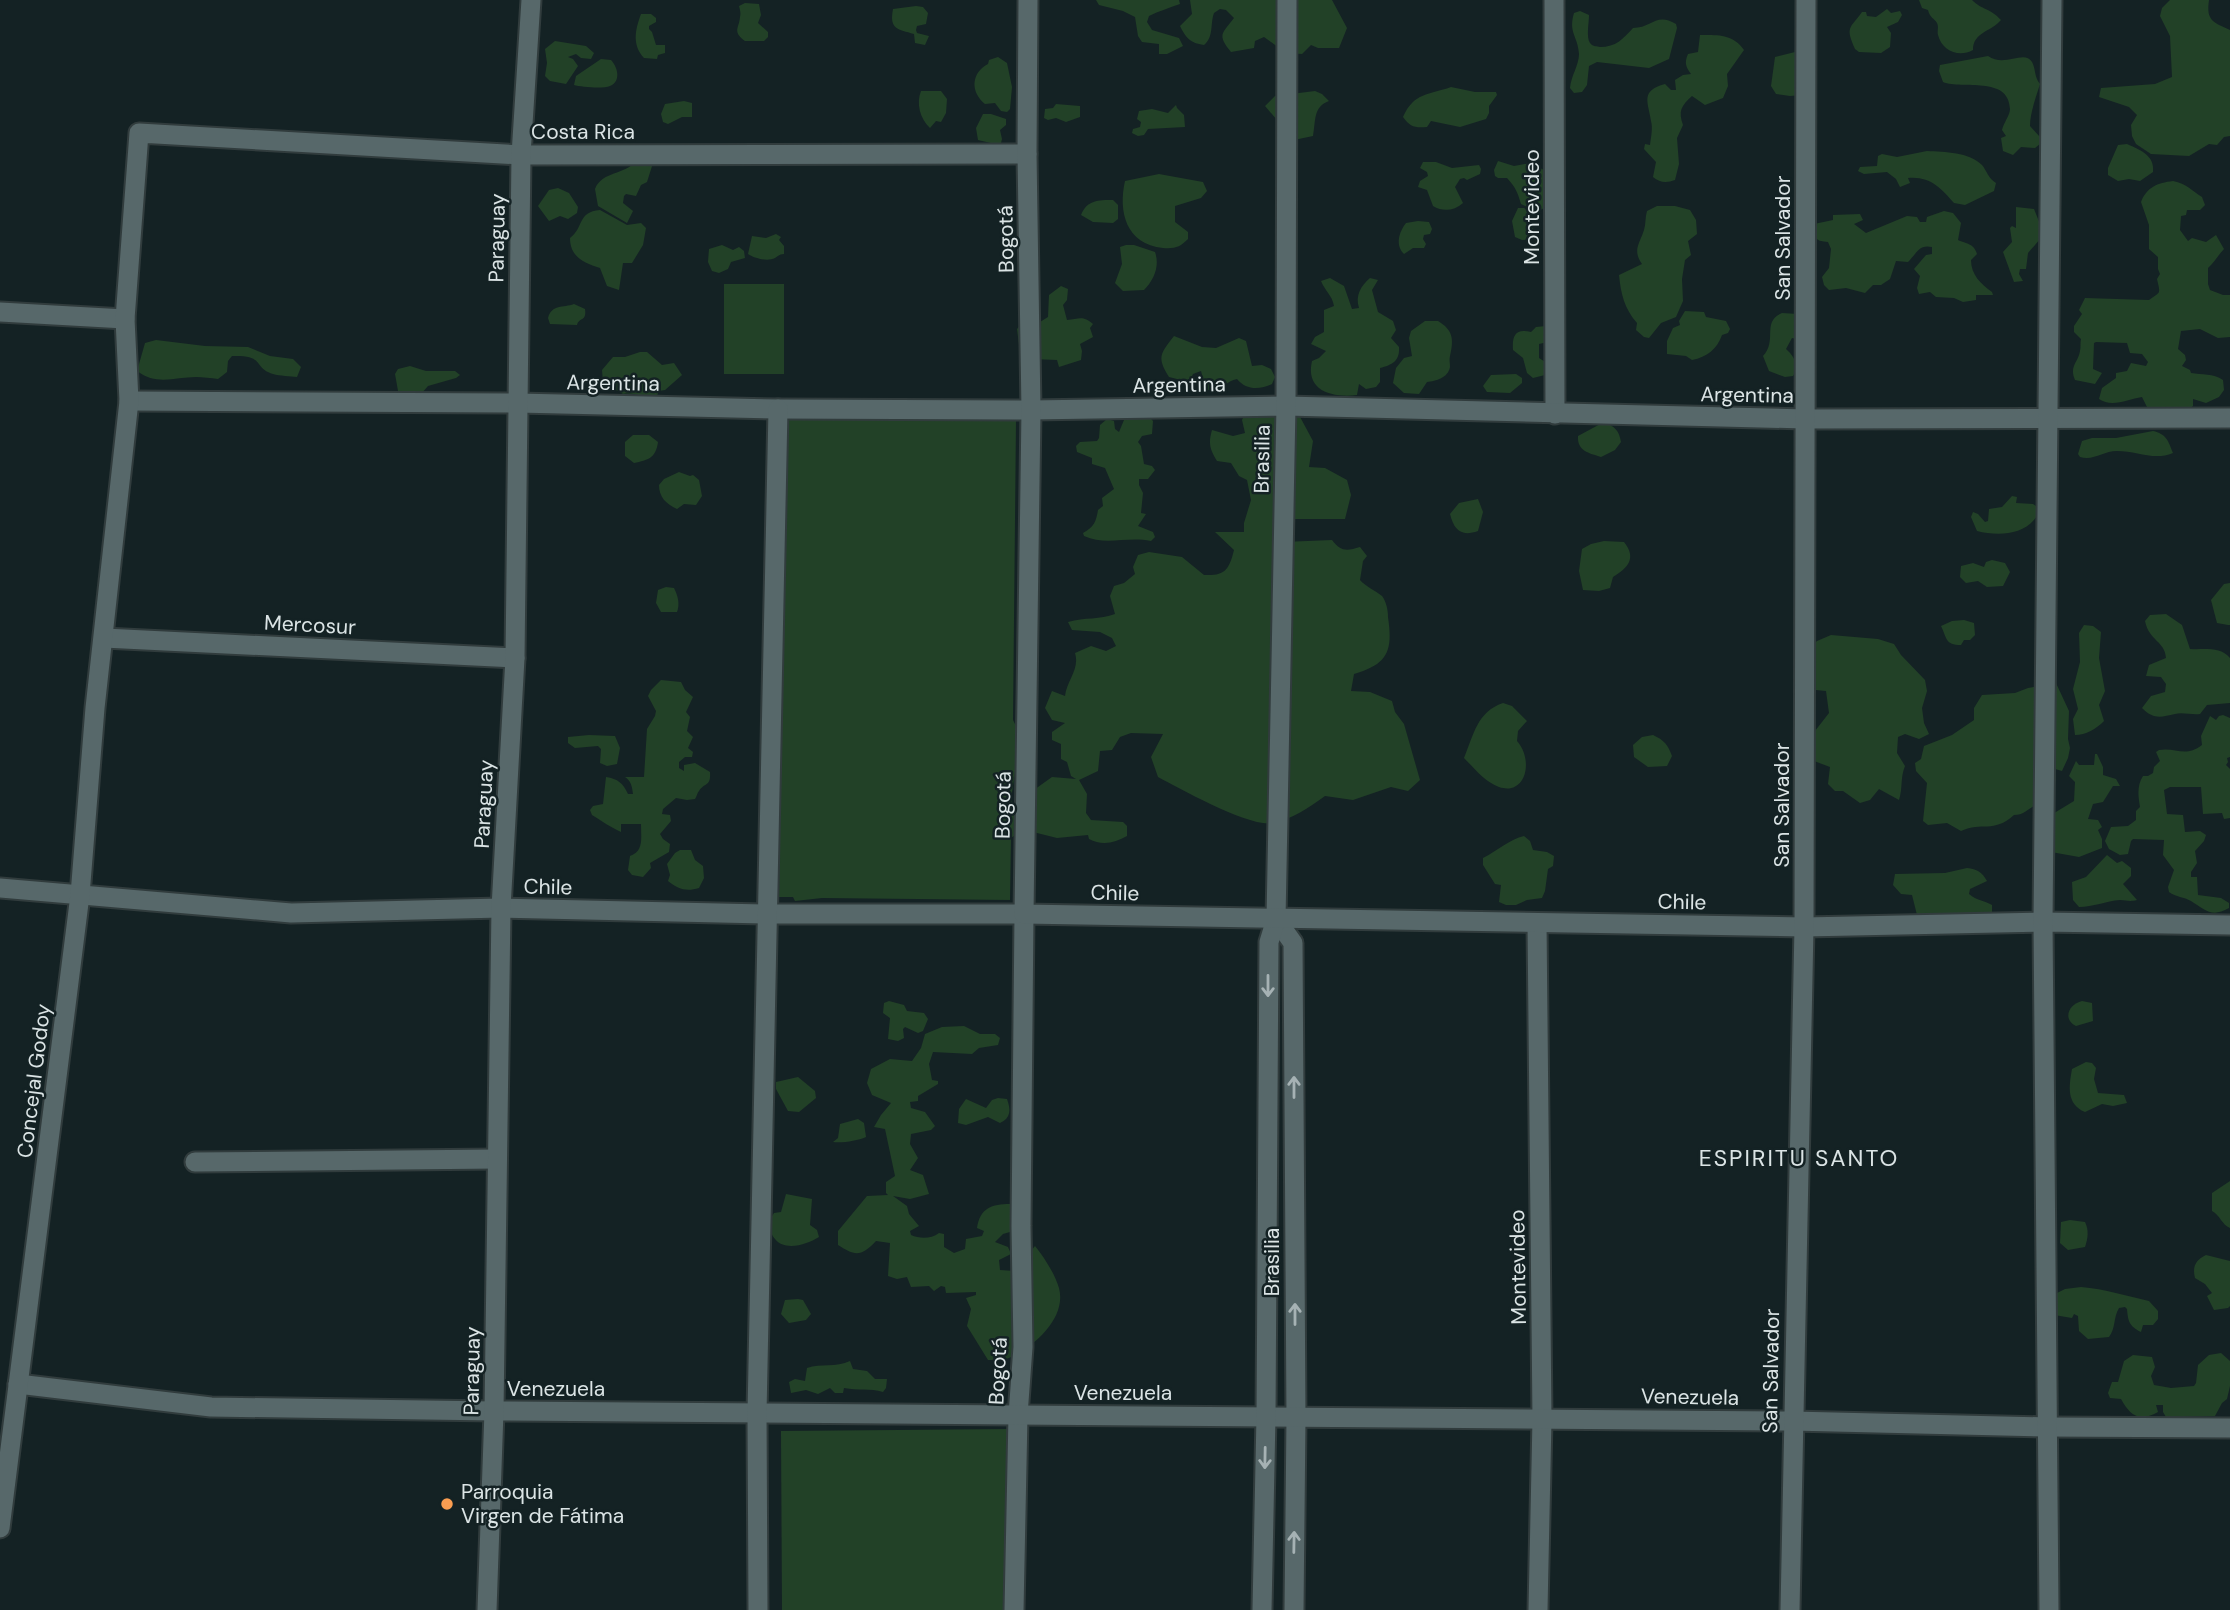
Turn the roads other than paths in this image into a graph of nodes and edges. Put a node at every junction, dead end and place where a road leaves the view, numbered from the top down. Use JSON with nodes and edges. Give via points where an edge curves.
{"nodes":[{"id":1,"x":531,"y":0,"type":"edge"},
{"id":2,"x":1028,"y":0,"type":"edge"},
{"id":3,"x":1287,"y":0,"type":"edge"},
{"id":4,"x":1554,"y":0,"type":"edge"},
{"id":5,"x":1805,"y":0,"type":"edge"},
{"id":6,"x":2052,"y":0,"type":"edge"},
{"id":7,"x":139,"y":133,"type":"joint"},
{"id":8,"x":1027,"y":154,"type":"junction"},
{"id":9,"x":520,"y":155,"type":"junction"},
{"id":10,"x":0,"y":312,"type":"edge"},
{"id":11,"x":125,"y":318,"type":"junction"},
{"id":12,"x":129,"y":401,"type":"junction"},
{"id":13,"x":518,"y":403,"type":"junction"},
{"id":14,"x":1286,"y":406,"type":"junction"},
{"id":15,"x":778,"y":409,"type":"junction"},
{"id":16,"x":1031,"y":410,"type":"junction"},
{"id":17,"x":1555,"y":414,"type":"junction"},
{"id":18,"x":2050,"y":417,"type":"junction"},
{"id":19,"x":2230,"y":418,"type":"edge"},
{"id":20,"x":1805,"y":419,"type":"junction"},
{"id":21,"x":104,"y":638,"type":"junction"},
{"id":22,"x":515,"y":658,"type":"junction"},
{"id":23,"x":0,"y":888,"type":"edge"},
{"id":24,"x":80,"y":895,"type":"junction"},
{"id":25,"x":501,"y":908,"type":"junction"},
{"id":26,"x":766,"y":914,"type":"junction"},
{"id":27,"x":1024,"y":914,"type":"junction"},
{"id":28,"x":1276,"y":919,"type":"junction"},
{"id":29,"x":2043,"y":922,"type":"junction"},
{"id":30,"x":1537,"y":923,"type":"junction"},
{"id":31,"x":2230,"y":925,"type":"edge"},
{"id":32,"x":1804,"y":927,"type":"junction"},
{"id":33,"x":1268,"y":1027,"type":"junction"},
{"id":34,"x":1294,"y":1028,"type":"junction"},
{"id":35,"x":497,"y":1159,"type":"junction"},
{"id":36,"x":195,"y":1162,"type":"dead end"},
{"id":37,"x":1267,"y":1164,"type":"junction"},
{"id":38,"x":1295,"y":1164,"type":"junction"},
{"id":39,"x":18,"y":1384,"type":"junction"},
{"id":40,"x":494,"y":1412,"type":"junction"},
{"id":41,"x":757,"y":1413,"type":"junction"},
{"id":42,"x":1018,"y":1415,"type":"junction"},
{"id":43,"x":1266,"y":1416,"type":"junction"},
{"id":44,"x":1296,"y":1418,"type":"junction"},
{"id":45,"x":1542,"y":1419,"type":"junction"},
{"id":46,"x":1792,"y":1421,"type":"junction"},
{"id":47,"x":2048,"y":1427,"type":"junction"},
{"id":48,"x":2230,"y":1428,"type":"edge"},
{"id":49,"x":4,"y":1461,"type":"edge"},
{"id":50,"x":0,"y":1528,"type":"edge"},
{"id":51,"x":487,"y":1610,"type":"edge"},
{"id":52,"x":758,"y":1610,"type":"edge"},
{"id":53,"x":1014,"y":1610,"type":"edge"},
{"id":54,"x":1262,"y":1610,"type":"edge"},
{"id":55,"x":1294,"y":1610,"type":"edge"},
{"id":56,"x":1538,"y":1610,"type":"edge"},
{"id":57,"x":1790,"y":1610,"type":"edge"},
{"id":58,"x":2049,"y":1610,"type":"edge"}],
"edges":[{"from":1,"to":9,"type":"street","name":"Paraguay"},
{"from":2,"to":8,"type":"street","name":"Bogotá"},
{"from":3,"to":14,"type":"street","name":"Brasilia"},
{"from":4,"to":17,"type":"street","name":"Montevideo"},
{"from":5,"to":20,"type":"street","name":"San Salvador"},
{"from":6,"to":18,"type":"street"},
{"from":7,"to":9,"type":"street","name":"Costa Rica"},
{"from":7,"to":11,"type":"street","name":"Concejal Godoy"},
{"from":8,"to":9,"type":"street","name":"Costa Rica"},
{"from":8,"to":16,"type":"street","name":"Bogotá"},
{"from":9,"to":13,"type":"street","name":"Paraguay"},
{"from":10,"to":11,"type":"street"},
{"from":11,"to":12,"type":"street","name":"Concejal Godoy"},
{"from":12,"to":13,"type":"street","name":"Argentina"},
{"from":12,"to":21,"type":"street","name":"Concejal Godoy"},
{"from":13,"to":15,"type":"street","name":"Argentina"},
{"from":13,"to":22,"type":"street","name":"Paraguay"},
{"from":14,"to":16,"type":"street","name":"Argentina"},
{"from":14,"to":17,"type":"street","name":"Argentina"},
{"from":14,"to":28,"type":"street","name":"Brasilia"},
{"from":15,"to":16,"type":"street","name":"Argentina"},
{"from":15,"to":26,"type":"street"},
{"from":16,"to":27,"type":"street","name":"Bogotá"},
{"from":17,"to":20,"type":"street","name":"Argentina"},
{"from":18,"to":19,"type":"street","name":"Argentina"},
{"from":18,"to":20,"type":"street","name":"Argentina"},
{"from":18,"to":29,"type":"street"},
{"from":20,"to":32,"type":"street","name":"San Salvador"},
{"from":21,"to":22,"type":"street","name":"Mercosur"},
{"from":21,"to":24,"type":"street","name":"Concejal Godoy"},
{"from":22,"to":25,"type":"street","name":"Paraguay"},
{"from":23,"to":24,"type":"street","name":"Chile"},
{"from":24,"to":25,"type":"street","name":"Chile","via":[[291,913]]},
{"from":24,"to":39,"type":"street","name":"Concejal Godoy"},
{"from":25,"to":26,"type":"street","name":"Chile"},
{"from":25,"to":35,"type":"street","name":"Paraguay"},
{"from":26,"to":27,"type":"street","name":"Chile"},
{"from":26,"to":41,"type":"street"},
{"from":27,"to":28,"type":"street","name":"Chile"},
{"from":27,"to":42,"type":"street","name":"Bogotá","via":[[1023,1347]]},
{"from":28,"to":30,"type":"street","name":"Chile"},
{"from":28,"to":33,"type":"street","name":"Brasilia","one_way":true,"via":[[1269,942]]},
{"from":28,"to":34,"type":"street","name":"Brasilia","via":[[1293,943]]},
{"from":29,"to":31,"type":"street","name":"Chile"},
{"from":29,"to":32,"type":"street","name":"Chile"},
{"from":29,"to":47,"type":"street"},
{"from":30,"to":32,"type":"street","name":"Chile"},
{"from":30,"to":45,"type":"street","name":"Montevideo"},
{"from":32,"to":46,"type":"street","name":"San Salvador"},
{"from":33,"to":34,"type":"street"},
{"from":33,"to":37,"type":"street","name":"Brasilia"},
{"from":38,"to":34,"type":"street","name":"Brasilia","one_way":true},
{"from":35,"to":36,"type":"street"},
{"from":35,"to":40,"type":"street","name":"Paraguay"},
{"from":37,"to":38,"type":"street"},
{"from":37,"to":43,"type":"street","name":"Brasilia"},
{"from":44,"to":38,"type":"street","name":"Brasilia","one_way":true},
{"from":39,"to":40,"type":"street","name":"Venezuela","via":[[211,1407]]},
{"from":39,"to":49,"type":"street","name":"Concejal Godoy"},
{"from":40,"to":41,"type":"street","name":"Venezuela"},
{"from":40,"to":51,"type":"street","name":"Paraguay"},
{"from":41,"to":42,"type":"street","name":"Venezuela"},
{"from":41,"to":52,"type":"street"},
{"from":42,"to":43,"type":"street","name":"Venezuela"},
{"from":42,"to":53,"type":"street","name":"Bogotá"},
{"from":43,"to":44,"type":"street","name":"Venezuela"},
{"from":43,"to":54,"type":"street","name":"Brasilia","one_way":true},
{"from":44,"to":45,"type":"street","name":"Venezuela"},
{"from":55,"to":44,"type":"street","name":"Brasilia","one_way":true},
{"from":45,"to":46,"type":"street","name":"Venezuela"},
{"from":45,"to":56,"type":"street","name":"Montevideo"},
{"from":46,"to":47,"type":"street","name":"Venezuela"},
{"from":46,"to":57,"type":"street","name":"San Salvador"},
{"from":47,"to":48,"type":"street","name":"Venezuela"},
{"from":47,"to":58,"type":"street"},
{"from":49,"to":50,"type":"street","name":"Concejal Godoy"}]}
